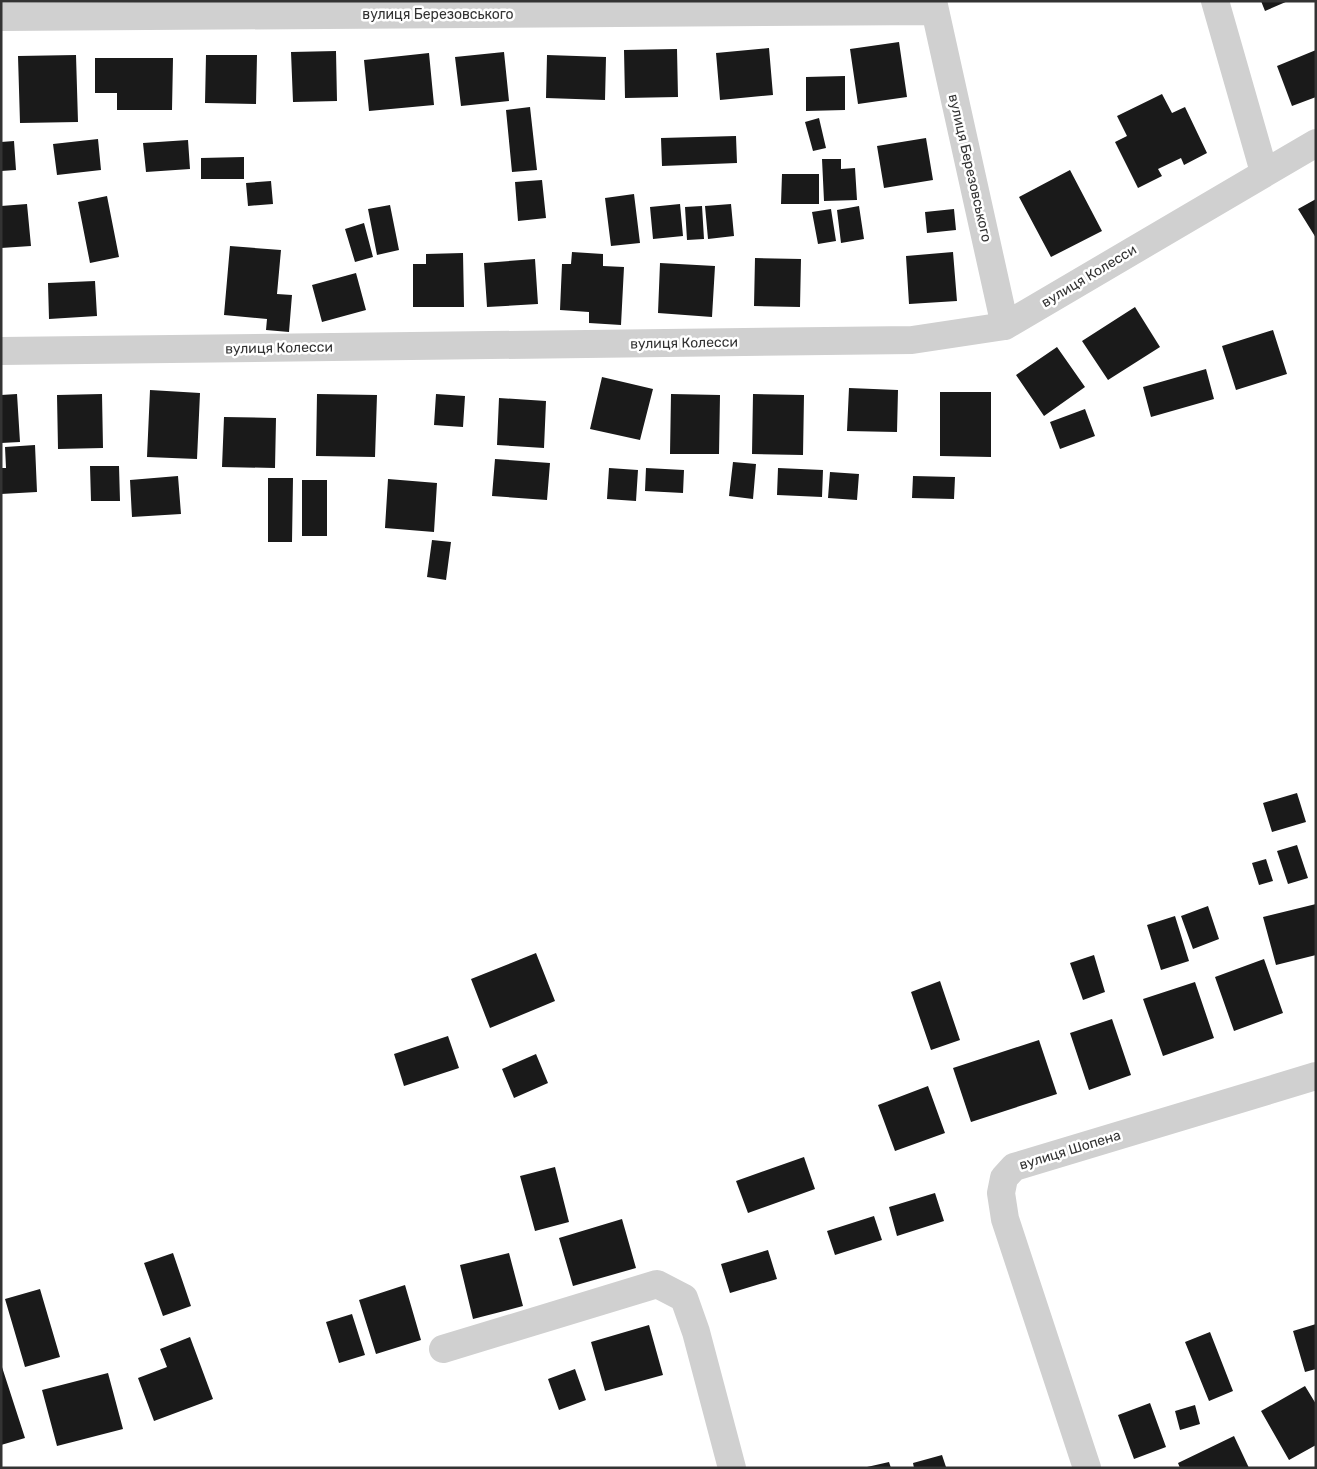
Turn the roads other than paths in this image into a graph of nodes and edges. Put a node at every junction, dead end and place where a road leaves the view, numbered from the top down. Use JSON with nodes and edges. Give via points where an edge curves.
{"nodes":[{"id":1,"x":1216,"y":1,"type":"edge"},
{"id":2,"x":934,"y":6,"type":"edge"},
{"id":3,"x":1,"y":17,"type":"edge"},
{"id":4,"x":1316,"y":142,"type":"edge"},
{"id":5,"x":1264,"y":172,"type":"junction"},
{"id":6,"x":1005,"y":326,"type":"junction"},
{"id":7,"x":1,"y":351,"type":"edge"},
{"id":8,"x":1316,"y":1076,"type":"edge"},
{"id":9,"x":443,"y":1349,"type":"dead end"},
{"id":10,"x":732,"y":1468,"type":"edge"},
{"id":11,"x":1086,"y":1468,"type":"edge"}],
"edges":[{"from":1,"to":5,"type":"street"},
{"from":2,"to":3,"type":"street","name":"вулиця Березовського"},
{"from":2,"to":6,"type":"street","name":"вулиця Березовського"},
{"from":4,"to":5,"type":"street","name":"вулиця Колесси"},
{"from":5,"to":6,"type":"street","name":"вулиця Колесси"},
{"from":6,"to":7,"type":"street","name":"вулиця Колесси","via":[[912,340]]},
{"from":8,"to":11,"type":"street","name":"вулиця Шопена","via":[[1014,1167],[1004,1178],[1001,1193],[1005,1219]]},
{"from":9,"to":10,"type":"street","via":[[657,1284],[684,1298]]}]}
